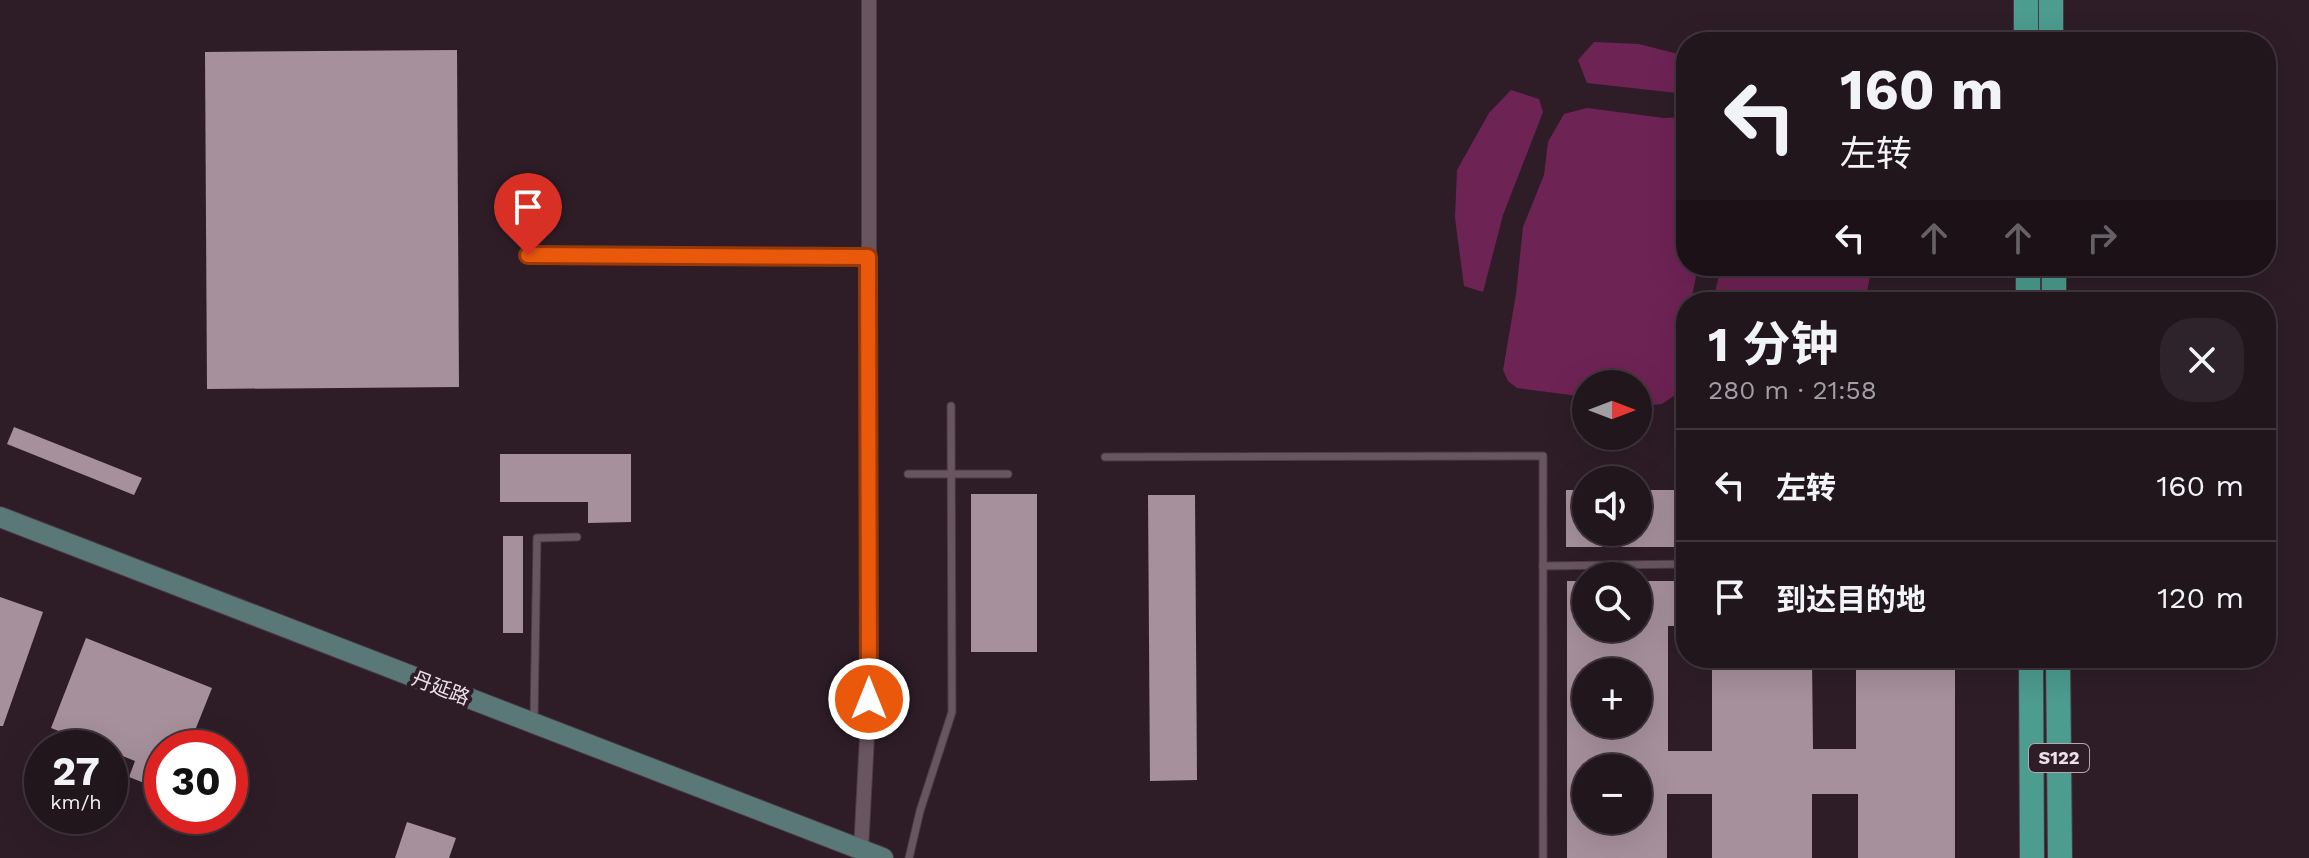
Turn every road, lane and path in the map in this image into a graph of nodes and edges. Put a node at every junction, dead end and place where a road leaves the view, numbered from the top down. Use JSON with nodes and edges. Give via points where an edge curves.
{"nodes":[{"id":1,"x":869,"y":0,"type":"edge"},
{"id":2,"x":2026,"y":0,"type":"edge"},
{"id":3,"x":2051,"y":0,"type":"edge"},
{"id":4,"x":2026,"y":32,"type":"edge"},
{"id":5,"x":2051,"y":32,"type":"edge"},
{"id":6,"x":528,"y":255,"type":"dead end"},
{"id":7,"x":868,"y":257,"type":"junction"},
{"id":8,"x":951,"y":406,"type":"dead end"},
{"id":9,"x":1105,"y":457,"type":"dead end"},
{"id":10,"x":908,"y":474,"type":"dead end"},
{"id":11,"x":952,"y":474,"type":"junction"},
{"id":12,"x":1008,"y":474,"type":"dead end"},
{"id":13,"x":0,"y":517,"type":"edge"},
{"id":14,"x":577,"y":537,"type":"dead end"},
{"id":15,"x":1676,"y":564,"type":"edge"},
{"id":16,"x":1543,"y":566,"type":"junction"},
{"id":17,"x":2031,"y":668,"type":"edge"},
{"id":18,"x":2058,"y":668,"type":"edge"},
{"id":19,"x":534,"y":723,"type":"junction"},
{"id":20,"x":861,"y":850,"type":"junction"},
{"id":21,"x":883,"y":858,"type":"edge"},
{"id":22,"x":909,"y":858,"type":"edge"},
{"id":23,"x":1543,"y":858,"type":"edge"},
{"id":24,"x":2032,"y":858,"type":"edge"},
{"id":25,"x":2060,"y":858,"type":"edge"}],
"edges":[{"from":1,"to":7,"type":"street"},
{"from":2,"to":4,"type":"main road"},
{"from":3,"to":5,"type":"main road"},
{"from":6,"to":7,"type":"lane"},
{"from":7,"to":20,"type":"street","via":[[869,699]]},
{"from":8,"to":11,"type":"lane"},
{"from":9,"to":16,"type":"lane","via":[[1543,456]]},
{"from":10,"to":11,"type":"lane"},
{"from":11,"to":12,"type":"lane"},
{"from":11,"to":22,"type":"lane","via":[[952,712]]},
{"from":13,"to":19,"type":"main road","name":"丹延路"},
{"from":14,"to":19,"type":"lane","via":[[537,538]]},
{"from":15,"to":16,"type":"lane"},
{"from":16,"to":23,"type":"lane"},
{"from":17,"to":24,"type":"main road","number":"S122"},
{"from":18,"to":25,"type":"main road","number":"S122"},
{"from":19,"to":20,"type":"main road","name":"丹延路"},
{"from":20,"to":21,"type":"main road","name":"丹延路"}]}
